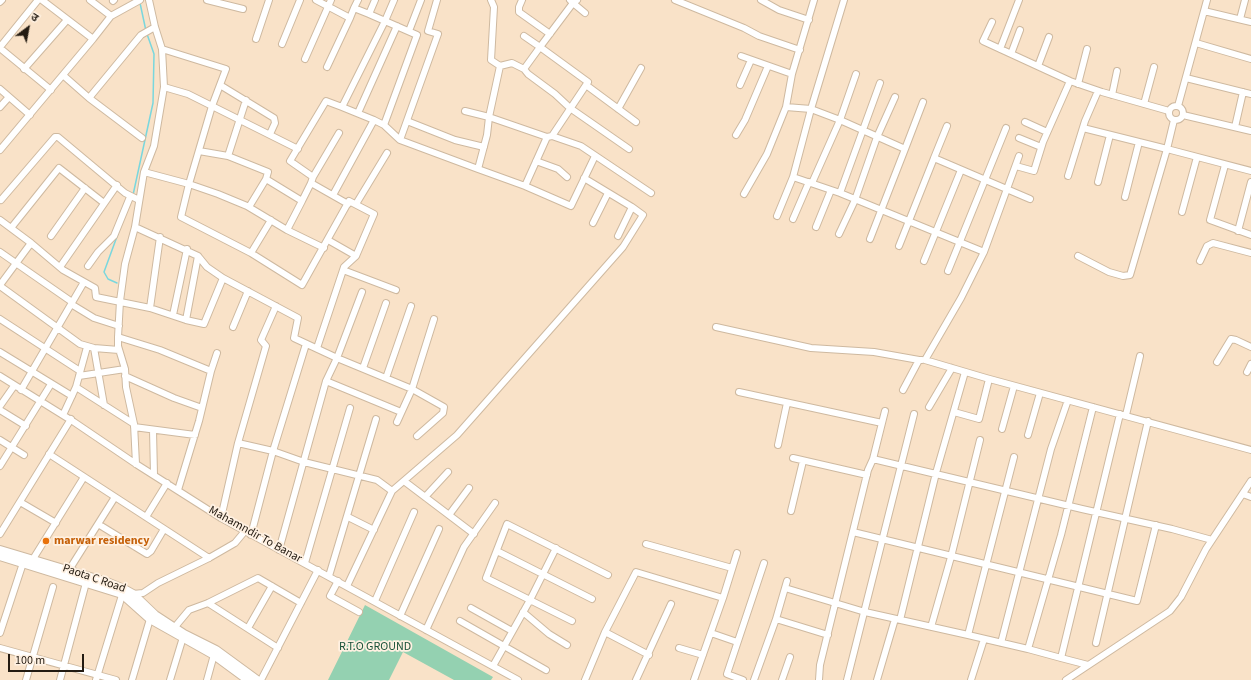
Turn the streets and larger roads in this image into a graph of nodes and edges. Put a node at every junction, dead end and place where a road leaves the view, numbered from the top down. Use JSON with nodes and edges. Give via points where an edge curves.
{"nodes":[{"id":1,"x":2,"y":0,"type":"edge"},
{"id":2,"x":38,"y":0,"type":"edge"},
{"id":3,"x":42,"y":0,"type":"edge"},
{"id":4,"x":90,"y":0,"type":"edge"},
{"id":5,"x":140,"y":0,"type":"edge"},
{"id":6,"x":149,"y":0,"type":"edge"},
{"id":7,"x":207,"y":0,"type":"edge"},
{"id":8,"x":269,"y":0,"type":"edge"},
{"id":9,"x":300,"y":0,"type":"edge"},
{"id":10,"x":316,"y":0,"type":"edge"},
{"id":11,"x":358,"y":0,"type":"edge"},
{"id":12,"x":375,"y":0,"type":"edge"},
{"id":13,"x":394,"y":0,"type":"edge"},
{"id":14,"x":421,"y":0,"type":"edge"},
{"id":15,"x":437,"y":0,"type":"edge"},
{"id":16,"x":491,"y":0,"type":"edge"},
{"id":17,"x":522,"y":0,"type":"edge"},
{"id":18,"x":675,"y":0,"type":"edge"},
{"id":19,"x":761,"y":0,"type":"edge"},
{"id":20,"x":814,"y":0,"type":"edge"},
{"id":21,"x":844,"y":0,"type":"edge"},
{"id":22,"x":1019,"y":0,"type":"edge"},
{"id":23,"x":1207,"y":0,"type":"edge"},
{"id":24,"x":1245,"y":0,"type":"edge"},
{"id":25,"x":573,"y":1,"type":"edge"},
{"id":26,"x":0,"y":2,"type":"edge"},
{"id":27,"x":329,"y":2,"type":"edge"},
{"id":28,"x":684,"y":2,"type":"edge"},
{"id":29,"x":354,"y":8,"type":"junction"},
{"id":30,"x":243,"y":9,"type":"dead end"},
{"id":31,"x":1204,"y":11,"type":"junction"},
{"id":32,"x":585,"y":13,"type":"dead end"},
{"id":33,"x":369,"y":14,"type":"junction"},
{"id":34,"x":111,"y":16,"type":"junction"},
{"id":35,"x":350,"y":18,"type":"junction"},
{"id":36,"x":1240,"y":19,"type":"junction"},
{"id":37,"x":66,"y":20,"type":"junction"},
{"id":38,"x":809,"y":20,"type":"junction"},
{"id":39,"x":385,"y":21,"type":"junction"},
{"id":40,"x":992,"y":22,"type":"dead end"},
{"id":41,"x":1251,"y":22,"type":"edge"},
{"id":42,"x":397,"y":26,"type":"junction"},
{"id":43,"x":152,"y":28,"type":"junction"},
{"id":44,"x":1020,"y":30,"type":"dead end"},
{"id":45,"x":409,"y":31,"type":"junction"},
{"id":46,"x":550,"y":34,"type":"junction"},
{"id":47,"x":524,"y":36,"type":"dead end"},
{"id":48,"x":1049,"y":37,"type":"dead end"},
{"id":49,"x":93,"y":39,"type":"junction"},
{"id":50,"x":256,"y":39,"type":"dead end"},
{"id":51,"x":1196,"y":43,"type":"junction"},
{"id":52,"x":282,"y":44,"type":"dead end"},
{"id":53,"x":0,"y":48,"type":"edge"},
{"id":54,"x":540,"y":48,"type":"junction"},
{"id":55,"x":162,"y":49,"type":"junction"},
{"id":56,"x":1000,"y":49,"type":"junction"},
{"id":57,"x":1087,"y":49,"type":"dead end"},
{"id":58,"x":800,"y":50,"type":"junction"},
{"id":59,"x":1011,"y":54,"type":"junction"},
{"id":60,"x":741,"y":56,"type":"dead end"},
{"id":61,"x":305,"y":59,"type":"dead end"},
{"id":62,"x":751,"y":60,"type":"junction"},
{"id":63,"x":1251,"y":60,"type":"edge"},
{"id":64,"x":500,"y":66,"type":"junction"},
{"id":65,"x":768,"y":66,"type":"junction"},
{"id":66,"x":1038,"y":66,"type":"junction"},
{"id":67,"x":327,"y":67,"type":"dead end"},
{"id":68,"x":1154,"y":67,"type":"dead end"},
{"id":69,"x":641,"y":68,"type":"dead end"},
{"id":70,"x":24,"y":69,"type":"junction"},
{"id":71,"x":524,"y":69,"type":"junction"},
{"id":72,"x":1117,"y":71,"type":"dead end"},
{"id":73,"x":792,"y":74,"type":"junction"},
{"id":74,"x":856,"y":74,"type":"dead end"},
{"id":75,"x":64,"y":76,"type":"junction"},
{"id":76,"x":1186,"y":78,"type":"junction"},
{"id":77,"x":1070,"y":81,"type":"junction"},
{"id":78,"x":880,"y":83,"type":"dead end"},
{"id":79,"x":1078,"y":84,"type":"junction"},
{"id":80,"x":220,"y":85,"type":"junction"},
{"id":81,"x":586,"y":85,"type":"junction"},
{"id":82,"x":740,"y":85,"type":"dead end"},
{"id":83,"x":164,"y":87,"type":"junction"},
{"id":84,"x":0,"y":89,"type":"edge"},
{"id":85,"x":51,"y":90,"type":"junction"},
{"id":86,"x":1098,"y":91,"type":"junction"},
{"id":87,"x":1243,"y":92,"type":"junction"},
{"id":88,"x":1251,"y":94,"type":"edge"},
{"id":89,"x":1112,"y":95,"type":"junction"},
{"id":90,"x":9,"y":97,"type":"junction"},
{"id":91,"x":895,"y":97,"type":"dead end"},
{"id":92,"x":89,"y":98,"type":"junction"},
{"id":93,"x":246,"y":100,"type":"junction"},
{"id":94,"x":923,"y":102,"type":"dead end"},
{"id":95,"x":1144,"y":104,"type":"junction"},
{"id":96,"x":212,"y":106,"type":"junction"},
{"id":97,"x":1178,"y":106,"type":"junction"},
{"id":98,"x":0,"y":107,"type":"edge"},
{"id":99,"x":342,"y":107,"type":"junction"},
{"id":100,"x":786,"y":107,"type":"junction"},
{"id":101,"x":570,"y":108,"type":"junction"},
{"id":102,"x":618,"y":109,"type":"junction"},
{"id":103,"x":811,"y":110,"type":"junction"},
{"id":104,"x":465,"y":111,"type":"dead end"},
{"id":105,"x":1169,"y":111,"type":"junction"},
{"id":106,"x":358,"y":113,"type":"junction"},
{"id":107,"x":30,"y":115,"type":"junction"},
{"id":108,"x":1183,"y":115,"type":"junction"},
{"id":109,"x":489,"y":117,"type":"junction"},
{"id":110,"x":239,"y":120,"type":"junction"},
{"id":111,"x":374,"y":120,"type":"junction"},
{"id":112,"x":840,"y":120,"type":"junction"},
{"id":113,"x":1174,"y":120,"type":"junction"},
{"id":114,"x":407,"y":121,"type":"junction"},
{"id":115,"x":636,"y":122,"type":"dead end"},
{"id":116,"x":1025,"y":122,"type":"dead end"},
{"id":117,"x":384,"y":125,"type":"junction"},
{"id":118,"x":947,"y":126,"type":"dead end"},
{"id":119,"x":1235,"y":127,"type":"junction"},
{"id":120,"x":1006,"y":128,"type":"dead end"},
{"id":121,"x":1083,"y":128,"type":"junction"},
{"id":122,"x":862,"y":130,"type":"junction"},
{"id":123,"x":1251,"y":131,"type":"edge"},
{"id":124,"x":1048,"y":132,"type":"junction"},
{"id":125,"x":339,"y":133,"type":"dead end"},
{"id":126,"x":270,"y":134,"type":"junction"},
{"id":127,"x":736,"y":135,"type":"dead end"},
{"id":128,"x":1110,"y":135,"type":"junction"},
{"id":129,"x":550,"y":136,"type":"junction"},
{"id":130,"x":877,"y":136,"type":"junction"},
{"id":131,"x":142,"y":138,"type":"dead end"},
{"id":132,"x":1019,"y":138,"type":"dead end"},
{"id":133,"x":400,"y":140,"type":"junction"},
{"id":134,"x":1140,"y":142,"type":"junction"},
{"id":135,"x":484,"y":147,"type":"junction"},
{"id":136,"x":1041,"y":147,"type":"junction"},
{"id":137,"x":298,"y":149,"type":"junction"},
{"id":138,"x":629,"y":149,"type":"dead end"},
{"id":139,"x":905,"y":149,"type":"junction"},
{"id":140,"x":1167,"y":149,"type":"junction"},
{"id":141,"x":0,"y":150,"type":"edge"},
{"id":142,"x":198,"y":151,"type":"junction"},
{"id":143,"x":387,"y":154,"type":"dead end"},
{"id":144,"x":228,"y":156,"type":"junction"},
{"id":145,"x":595,"y":156,"type":"junction"},
{"id":146,"x":1019,"y":156,"type":"dead end"},
{"id":147,"x":1197,"y":157,"type":"junction"},
{"id":148,"x":934,"y":158,"type":"junction"},
{"id":149,"x":536,"y":162,"type":"junction"},
{"id":150,"x":1225,"y":164,"type":"junction"},
{"id":151,"x":1016,"y":166,"type":"junction"},
{"id":152,"x":478,"y":169,"type":"junction"},
{"id":153,"x":961,"y":170,"type":"junction"},
{"id":154,"x":1251,"y":171,"type":"edge"},
{"id":155,"x":144,"y":172,"type":"junction"},
{"id":156,"x":793,"y":176,"type":"junction"},
{"id":157,"x":1068,"y":176,"type":"dead end"},
{"id":158,"x":567,"y":177,"type":"dead end"},
{"id":159,"x":584,"y":178,"type":"junction"},
{"id":160,"x":266,"y":179,"type":"junction"},
{"id":161,"x":312,"y":180,"type":"junction"},
{"id":162,"x":985,"y":180,"type":"junction"},
{"id":163,"x":1098,"y":182,"type":"dead end"},
{"id":164,"x":1251,"y":182,"type":"edge"},
{"id":165,"x":811,"y":183,"type":"junction"},
{"id":166,"x":189,"y":184,"type":"junction"},
{"id":167,"x":117,"y":185,"type":"junction"},
{"id":168,"x":525,"y":186,"type":"junction"},
{"id":169,"x":85,"y":188,"type":"junction"},
{"id":170,"x":832,"y":190,"type":"junction"},
{"id":171,"x":1007,"y":190,"type":"junction"},
{"id":172,"x":608,"y":193,"type":"junction"},
{"id":173,"x":651,"y":193,"type":"dead end"},
{"id":174,"x":840,"y":193,"type":"junction"},
{"id":175,"x":744,"y":194,"type":"dead end"},
{"id":176,"x":333,"y":195,"type":"junction"},
{"id":177,"x":130,"y":196,"type":"junction"},
{"id":178,"x":1125,"y":197,"type":"dead end"},
{"id":179,"x":1030,"y":199,"type":"dead end"},
{"id":180,"x":1,"y":200,"type":"edge"},
{"id":181,"x":139,"y":200,"type":"junction"},
{"id":182,"x":855,"y":200,"type":"junction"},
{"id":183,"x":302,"y":202,"type":"junction"},
{"id":184,"x":104,"y":203,"type":"junction"},
{"id":185,"x":348,"y":204,"type":"junction"},
{"id":186,"x":356,"y":204,"type":"junction"},
{"id":187,"x":249,"y":207,"type":"junction"},
{"id":188,"x":632,"y":207,"type":"junction"},
{"id":189,"x":881,"y":211,"type":"junction"},
{"id":190,"x":1182,"y":212,"type":"dead end"},
{"id":191,"x":777,"y":216,"type":"dead end"},
{"id":192,"x":793,"y":219,"type":"dead end"},
{"id":193,"x":271,"y":220,"type":"junction"},
{"id":194,"x":2,"y":221,"type":"edge"},
{"id":195,"x":909,"y":222,"type":"junction"},
{"id":196,"x":594,"y":223,"type":"dead end"},
{"id":197,"x":134,"y":227,"type":"junction"},
{"id":198,"x":816,"y":227,"type":"dead end"},
{"id":199,"x":11,"y":228,"type":"junction"},
{"id":200,"x":0,"y":229,"type":"edge"},
{"id":201,"x":287,"y":230,"type":"junction"},
{"id":202,"x":1238,"y":231,"type":"junction"},
{"id":203,"x":936,"y":233,"type":"junction"},
{"id":204,"x":839,"y":234,"type":"dead end"},
{"id":205,"x":1251,"y":235,"type":"edge"},
{"id":206,"x":51,"y":236,"type":"dead end"},
{"id":207,"x":618,"y":236,"type":"dead end"},
{"id":208,"x":160,"y":237,"type":"junction"},
{"id":209,"x":870,"y":239,"type":"dead end"},
{"id":210,"x":328,"y":240,"type":"junction"},
{"id":211,"x":960,"y":242,"type":"junction"},
{"id":212,"x":31,"y":243,"type":"junction"},
{"id":213,"x":899,"y":246,"type":"dead end"},
{"id":214,"x":324,"y":248,"type":"junction"},
{"id":215,"x":186,"y":249,"type":"junction"},
{"id":216,"x":0,"y":252,"type":"edge"},
{"id":217,"x":984,"y":252,"type":"junction"},
{"id":218,"x":251,"y":253,"type":"junction"},
{"id":219,"x":1251,"y":253,"type":"edge"},
{"id":220,"x":198,"y":256,"type":"junction"},
{"id":221,"x":356,"y":256,"type":"junction"},
{"id":222,"x":1078,"y":256,"type":"dead end"},
{"id":223,"x":924,"y":261,"type":"dead end"},
{"id":224,"x":1200,"y":261,"type":"dead end"},
{"id":225,"x":16,"y":264,"type":"junction"},
{"id":226,"x":88,"y":266,"type":"dead end"},
{"id":227,"x":60,"y":267,"type":"junction"},
{"id":228,"x":343,"y":270,"type":"junction"},
{"id":229,"x":948,"y":271,"type":"dead end"},
{"id":230,"x":223,"y":278,"type":"junction"},
{"id":231,"x":84,"y":282,"type":"junction"},
{"id":232,"x":0,"y":286,"type":"edge"},
{"id":233,"x":396,"y":290,"type":"dead end"},
{"id":234,"x":248,"y":291,"type":"junction"},
{"id":235,"x":362,"y":292,"type":"dead end"},
{"id":236,"x":120,"y":301,"type":"junction"},
{"id":237,"x":72,"y":303,"type":"junction"},
{"id":238,"x":386,"y":303,"type":"dead end"},
{"id":239,"x":276,"y":306,"type":"junction"},
{"id":240,"x":411,"y":306,"type":"dead end"},
{"id":241,"x":150,"y":308,"type":"junction"},
{"id":242,"x":173,"y":315,"type":"junction"},
{"id":243,"x":0,"y":319,"type":"edge"},
{"id":244,"x":434,"y":319,"type":"dead end"},
{"id":245,"x":186,"y":320,"type":"junction"},
{"id":246,"x":119,"y":326,"type":"junction"},
{"id":247,"x":233,"y":327,"type":"dead end"},
{"id":248,"x":716,"y":327,"type":"dead end"},
{"id":249,"x":58,"y":328,"type":"junction"},
{"id":250,"x":118,"y":337,"type":"junction"},
{"id":251,"x":306,"y":344,"type":"junction"},
{"id":252,"x":91,"y":347,"type":"junction"},
{"id":253,"x":1251,"y":347,"type":"edge"},
{"id":254,"x":317,"y":348,"type":"junction"},
{"id":255,"x":45,"y":350,"type":"junction"},
{"id":256,"x":119,"y":350,"type":"junction"},
{"id":257,"x":0,"y":352,"type":"edge"},
{"id":258,"x":216,"y":353,"type":"dead end"},
{"id":259,"x":1140,"y":356,"type":"dead end"},
{"id":260,"x":338,"y":358,"type":"junction"},
{"id":261,"x":922,"y":360,"type":"junction"},
{"id":262,"x":1217,"y":362,"type":"dead end"},
{"id":263,"x":1251,"y":364,"type":"edge"},
{"id":264,"x":363,"y":368,"type":"junction"},
{"id":265,"x":952,"y":368,"type":"junction"},
{"id":266,"x":211,"y":371,"type":"junction"},
{"id":267,"x":965,"y":372,"type":"junction"},
{"id":268,"x":1247,"y":372,"type":"dead end"},
{"id":269,"x":31,"y":373,"type":"junction"},
{"id":270,"x":125,"y":373,"type":"junction"},
{"id":271,"x":79,"y":374,"type":"junction"},
{"id":272,"x":98,"y":374,"type":"junction"},
{"id":273,"x":0,"y":376,"type":"edge"},
{"id":274,"x":386,"y":378,"type":"junction"},
{"id":275,"x":989,"y":379,"type":"junction"},
{"id":276,"x":326,"y":381,"type":"junction"},
{"id":277,"x":51,"y":384,"type":"junction"},
{"id":278,"x":14,"y":386,"type":"junction"},
{"id":279,"x":1014,"y":386,"type":"junction"},
{"id":280,"x":76,"y":387,"type":"junction"},
{"id":281,"x":412,"y":389,"type":"junction"},
{"id":282,"x":21,"y":390,"type":"junction"},
{"id":283,"x":903,"y":390,"type":"dead end"},
{"id":284,"x":739,"y":392,"type":"dead end"},
{"id":285,"x":1040,"y":393,"type":"junction"},
{"id":286,"x":72,"y":396,"type":"junction"},
{"id":287,"x":1068,"y":400,"type":"junction"},
{"id":288,"x":40,"y":402,"type":"junction"},
{"id":289,"x":787,"y":403,"type":"junction"},
{"id":290,"x":104,"y":405,"type":"junction"},
{"id":291,"x":0,"y":406,"type":"edge"},
{"id":292,"x":929,"y":407,"type":"dead end"},
{"id":293,"x":1093,"y":407,"type":"junction"},
{"id":294,"x":202,"y":408,"type":"junction"},
{"id":295,"x":350,"y":408,"type":"dead end"},
{"id":296,"x":0,"y":410,"type":"edge"},
{"id":297,"x":885,"y":411,"type":"dead end"},
{"id":298,"x":401,"y":412,"type":"junction"},
{"id":299,"x":954,"y":412,"type":"junction"},
{"id":300,"x":914,"y":414,"type":"dead end"},
{"id":301,"x":63,"y":415,"type":"junction"},
{"id":302,"x":1123,"y":415,"type":"junction"},
{"id":303,"x":376,"y":419,"type":"dead end"},
{"id":304,"x":71,"y":420,"type":"junction"},
{"id":305,"x":1148,"y":421,"type":"junction"},
{"id":306,"x":397,"y":422,"type":"dead end"},
{"id":307,"x":882,"y":423,"type":"junction"},
{"id":308,"x":26,"y":426,"type":"junction"},
{"id":309,"x":134,"y":426,"type":"junction"},
{"id":310,"x":1002,"y":429,"type":"dead end"},
{"id":311,"x":153,"y":430,"type":"junction"},
{"id":312,"x":195,"y":435,"type":"junction"},
{"id":313,"x":417,"y":436,"type":"dead end"},
{"id":314,"x":1028,"y":436,"type":"dead end"},
{"id":315,"x":0,"y":440,"type":"edge"},
{"id":316,"x":980,"y":440,"type":"dead end"},
{"id":317,"x":238,"y":443,"type":"junction"},
{"id":318,"x":778,"y":445,"type":"dead end"},
{"id":319,"x":12,"y":447,"type":"junction"},
{"id":320,"x":1251,"y":450,"type":"edge"},
{"id":321,"x":273,"y":451,"type":"junction"},
{"id":322,"x":49,"y":454,"type":"junction"},
{"id":323,"x":24,"y":455,"type":"dead end"},
{"id":324,"x":1014,"y":457,"type":"dead end"},
{"id":325,"x":792,"y":458,"type":"dead end"},
{"id":326,"x":873,"y":459,"type":"junction"},
{"id":327,"x":803,"y":460,"type":"junction"},
{"id":328,"x":304,"y":462,"type":"junction"},
{"id":329,"x":136,"y":464,"type":"junction"},
{"id":330,"x":0,"y":466,"type":"edge"},
{"id":331,"x":903,"y":466,"type":"junction"},
{"id":332,"x":332,"y":469,"type":"junction"},
{"id":333,"x":448,"y":472,"type":"dead end"},
{"id":334,"x":867,"y":474,"type":"junction"},
{"id":335,"x":936,"y":474,"type":"junction"},
{"id":336,"x":154,"y":475,"type":"junction"},
{"id":337,"x":361,"y":476,"type":"junction"},
{"id":338,"x":84,"y":477,"type":"junction"},
{"id":339,"x":404,"y":481,"type":"junction"},
{"id":340,"x":971,"y":481,"type":"junction"},
{"id":341,"x":1251,"y":481,"type":"edge"},
{"id":342,"x":167,"y":483,"type":"junction"},
{"id":343,"x":469,"y":488,"type":"dead end"},
{"id":344,"x":178,"y":490,"type":"junction"},
{"id":345,"x":1006,"y":490,"type":"junction"},
{"id":346,"x":392,"y":491,"type":"junction"},
{"id":347,"x":1243,"y":494,"type":"junction"},
{"id":348,"x":115,"y":497,"type":"junction"},
{"id":349,"x":425,"y":497,"type":"junction"},
{"id":350,"x":1251,"y":497,"type":"edge"},
{"id":351,"x":1038,"y":498,"type":"junction"},
{"id":352,"x":20,"y":502,"type":"junction"},
{"id":353,"x":495,"y":502,"type":"dead end"},
{"id":354,"x":1069,"y":506,"type":"junction"},
{"id":355,"x":791,"y":511,"type":"dead end"},
{"id":356,"x":414,"y":512,"type":"dead end"},
{"id":357,"x":1097,"y":513,"type":"junction"},
{"id":358,"x":449,"y":515,"type":"junction"},
{"id":359,"x":146,"y":517,"type":"junction"},
{"id":360,"x":348,"y":517,"type":"junction"},
{"id":361,"x":221,"y":518,"type":"junction"},
{"id":362,"x":1126,"y":519,"type":"junction"},
{"id":363,"x":56,"y":523,"type":"junction"},
{"id":364,"x":98,"y":524,"type":"junction"},
{"id":365,"x":1156,"y":525,"type":"junction"},
{"id":366,"x":164,"y":529,"type":"junction"},
{"id":367,"x":439,"y":529,"type":"dead end"},
{"id":368,"x":374,"y":530,"type":"junction"},
{"id":369,"x":245,"y":531,"type":"junction"},
{"id":370,"x":853,"y":532,"type":"junction"},
{"id":371,"x":0,"y":534,"type":"edge"},
{"id":372,"x":474,"y":534,"type":"junction"},
{"id":373,"x":251,"y":535,"type":"junction"},
{"id":374,"x":1212,"y":540,"type":"junction"},
{"id":375,"x":884,"y":541,"type":"junction"},
{"id":376,"x":646,"y":544,"type":"dead end"},
{"id":377,"x":556,"y":548,"type":"junction"},
{"id":378,"x":918,"y":548,"type":"junction"},
{"id":379,"x":0,"y":550,"type":"edge"},
{"id":380,"x":279,"y":550,"type":"junction"},
{"id":381,"x":497,"y":551,"type":"junction"},
{"id":382,"x":737,"y":553,"type":"dead end"},
{"id":383,"x":0,"y":556,"type":"edge"},
{"id":384,"x":951,"y":557,"type":"junction"},
{"id":385,"x":209,"y":558,"type":"junction"},
{"id":386,"x":27,"y":559,"type":"junction"},
{"id":387,"x":305,"y":563,"type":"junction"},
{"id":388,"x":764,"y":563,"type":"dead end"},
{"id":389,"x":985,"y":565,"type":"junction"},
{"id":390,"x":732,"y":568,"type":"junction"},
{"id":391,"x":69,"y":570,"type":"junction"},
{"id":392,"x":318,"y":570,"type":"junction"},
{"id":393,"x":543,"y":574,"type":"junction"},
{"id":394,"x":1020,"y":574,"type":"junction"},
{"id":395,"x":608,"y":575,"type":"dead end"},
{"id":396,"x":329,"y":576,"type":"junction"},
{"id":397,"x":87,"y":579,"type":"junction"},
{"id":398,"x":1048,"y":580,"type":"junction"},
{"id":399,"x":338,"y":581,"type":"junction"},
{"id":400,"x":787,"y":581,"type":"dead end"},
{"id":401,"x":272,"y":586,"type":"junction"},
{"id":402,"x":347,"y":586,"type":"junction"},
{"id":403,"x":53,"y":587,"type":"dead end"},
{"id":404,"x":785,"y":588,"type":"junction"},
{"id":405,"x":1079,"y":588,"type":"junction"},
{"id":406,"x":123,"y":592,"type":"junction"},
{"id":407,"x":133,"y":594,"type":"junction"},
{"id":408,"x":1108,"y":594,"type":"junction"},
{"id":409,"x":723,"y":598,"type":"junction"},
{"id":410,"x":592,"y":599,"type":"dead end"},
{"id":411,"x":530,"y":600,"type":"junction"},
{"id":412,"x":374,"y":601,"type":"junction"},
{"id":413,"x":208,"y":603,"type":"junction"},
{"id":414,"x":301,"y":603,"type":"junction"},
{"id":415,"x":836,"y":603,"type":"junction"},
{"id":416,"x":670,"y":604,"type":"dead end"},
{"id":417,"x":471,"y":608,"type":"dead end"},
{"id":418,"x":359,"y":612,"type":"dead end"},
{"id":419,"x":523,"y":612,"type":"junction"},
{"id":420,"x":865,"y":612,"type":"junction"},
{"id":421,"x":400,"y":616,"type":"junction"},
{"id":422,"x":150,"y":619,"type":"junction"},
{"id":423,"x":776,"y":619,"type":"junction"},
{"id":424,"x":897,"y":619,"type":"junction"},
{"id":425,"x":460,"y":621,"type":"dead end"},
{"id":426,"x":572,"y":621,"type":"dead end"},
{"id":427,"x":931,"y":627,"type":"junction"},
{"id":428,"x":174,"y":628,"type":"junction"},
{"id":429,"x":248,"y":628,"type":"junction"},
{"id":430,"x":426,"y":630,"type":"junction"},
{"id":431,"x":512,"y":631,"type":"junction"},
{"id":432,"x":605,"y":632,"type":"junction"},
{"id":433,"x":0,"y":633,"type":"edge"},
{"id":434,"x":711,"y":633,"type":"junction"},
{"id":435,"x":968,"y":635,"type":"junction"},
{"id":436,"x":183,"y":636,"type":"junction"},
{"id":437,"x":828,"y":636,"type":"junction"},
{"id":438,"x":984,"y":639,"type":"junction"},
{"id":439,"x":737,"y":642,"type":"junction"},
{"id":440,"x":1001,"y":643,"type":"junction"},
{"id":441,"x":1096,"y":643,"type":"dead end"},
{"id":442,"x":567,"y":645,"type":"dead end"},
{"id":443,"x":504,"y":646,"type":"junction"},
{"id":444,"x":0,"y":648,"type":"edge"},
{"id":445,"x":278,"y":648,"type":"junction"},
{"id":446,"x":679,"y":648,"type":"dead end"},
{"id":447,"x":1028,"y":650,"type":"junction"},
{"id":448,"x":215,"y":653,"type":"junction"},
{"id":449,"x":649,"y":655,"type":"junction"},
{"id":450,"x":703,"y":655,"type":"junction"},
{"id":451,"x":32,"y":656,"type":"junction"},
{"id":452,"x":790,"y":657,"type":"dead end"},
{"id":453,"x":1061,"y":658,"type":"junction"},
{"id":454,"x":64,"y":665,"type":"junction"},
{"id":455,"x":1088,"y":665,"type":"junction"},
{"id":456,"x":493,"y":666,"type":"junction"},
{"id":457,"x":546,"y":670,"type":"dead end"},
{"id":458,"x":96,"y":677,"type":"edge"},
{"id":459,"x":726,"y":677,"type":"edge"},
{"id":460,"x":247,"y":678,"type":"edge"},
{"id":461,"x":514,"y":679,"type":"edge"},
{"id":462,"x":26,"y":680,"type":"edge"},
{"id":463,"x":60,"y":680,"type":"edge"},
{"id":464,"x":116,"y":680,"type":"edge"},
{"id":465,"x":132,"y":680,"type":"edge"},
{"id":466,"x":170,"y":680,"type":"edge"},
{"id":467,"x":207,"y":680,"type":"edge"},
{"id":468,"x":257,"y":680,"type":"edge"},
{"id":469,"x":261,"y":680,"type":"edge"},
{"id":470,"x":585,"y":680,"type":"edge"},
{"id":471,"x":636,"y":680,"type":"edge"},
{"id":472,"x":694,"y":680,"type":"edge"},
{"id":473,"x":743,"y":680,"type":"edge"},
{"id":474,"x":754,"y":680,"type":"edge"},
{"id":475,"x":782,"y":680,"type":"edge"},
{"id":476,"x":819,"y":680,"type":"edge"},
{"id":477,"x":848,"y":680,"type":"edge"},
{"id":478,"x":877,"y":680,"type":"edge"},
{"id":479,"x":971,"y":680,"type":"edge"},
{"id":480,"x":1066,"y":680,"type":"edge"}],
"edges":[{"from":1,"to":26,"type":"street"},
{"from":2,"to":53,"type":"street"},
{"from":3,"to":37,"type":"street"},
{"from":4,"to":34,"type":"street"},
{"from":5,"to":34,"type":"street"},
{"from":6,"to":43,"type":"street"},
{"from":7,"to":30,"type":"street"},
{"from":8,"to":50,"type":"street"},
{"from":9,"to":52,"type":"street"},
{"from":10,"to":27,"type":"street"},
{"from":11,"to":29,"type":"street"},
{"from":12,"to":33,"type":"street"},
{"from":13,"to":39,"type":"street"},
{"from":14,"to":45,"type":"street"},
{"from":15,"to":114,"type":"street","via":[[428,31],[438,34]]},
{"from":16,"to":64,"type":"street","via":[[494,7],[491,60]]},
{"from":17,"to":46,"type":"street","via":[[519,12]]},
{"from":18,"to":28,"type":"street"},
{"from":19,"to":38,"type":"street","via":[[779,10]]},
{"from":20,"to":38,"type":"street"},
{"from":21,"to":103,"type":"street"},
{"from":22,"to":56,"type":"street"},
{"from":23,"to":31,"type":"street"},
{"from":24,"to":36,"type":"street"},
{"from":25,"to":32,"type":"street"},
{"from":25,"to":46,"type":"street"},
{"from":27,"to":35,"type":"street"},
{"from":27,"to":61,"type":"street"},
{"from":28,"to":58,"type":"street","via":[[759,36]]},
{"from":29,"to":33,"type":"street"},
{"from":29,"to":35,"type":"street"},
{"from":31,"to":36,"type":"street"},
{"from":31,"to":51,"type":"street"},
{"from":33,"to":39,"type":"street"},
{"from":34,"to":49,"type":"street"},
{"from":35,"to":67,"type":"street"},
{"from":36,"to":41,"type":"street"},
{"from":37,"to":49,"type":"street"},
{"from":37,"to":70,"type":"street"},
{"from":38,"to":58,"type":"street"},
{"from":39,"to":42,"type":"street"},
{"from":39,"to":99,"type":"street"},
{"from":40,"to":56,"type":"street","via":[[983,41]]},
{"from":42,"to":45,"type":"street"},
{"from":42,"to":106,"type":"street"},
{"from":43,"to":55,"type":"street"},
{"from":43,"to":92,"type":"street","via":[[141,35]]},
{"from":44,"to":59,"type":"street"},
{"from":45,"to":117,"type":"street","via":[[417,35]]},
{"from":46,"to":54,"type":"street"},
{"from":47,"to":54,"type":"street"},
{"from":48,"to":66,"type":"street"},
{"from":49,"to":75,"type":"street"},
{"from":51,"to":63,"type":"street"},
{"from":51,"to":76,"type":"street"},
{"from":53,"to":70,"type":"street"},
{"from":54,"to":71,"type":"street"},
{"from":54,"to":81,"type":"street","via":[[588,82]]},
{"from":55,"to":80,"type":"street","via":[[226,69]]},
{"from":55,"to":83,"type":"street"},
{"from":56,"to":59,"type":"street"},
{"from":57,"to":79,"type":"street"},
{"from":58,"to":73,"type":"street"},
{"from":59,"to":66,"type":"street"},
{"from":60,"to":62,"type":"street"},
{"from":62,"to":65,"type":"street"},
{"from":62,"to":82,"type":"street"},
{"from":64,"to":71,"type":"street","via":[[512,63]]},
{"from":64,"to":109,"type":"street"},
{"from":65,"to":73,"type":"street"},
{"from":65,"to":127,"type":"street"},
{"from":66,"to":77,"type":"street"},
{"from":68,"to":95,"type":"street"},
{"from":69,"to":102,"type":"street"},
{"from":70,"to":85,"type":"street"},
{"from":71,"to":101,"type":"street"},
{"from":72,"to":89,"type":"street"},
{"from":73,"to":100,"type":"street"},
{"from":74,"to":112,"type":"street"},
{"from":75,"to":85,"type":"street"},
{"from":75,"to":92,"type":"street"},
{"from":76,"to":87,"type":"street"},
{"from":76,"to":97,"type":"street"},
{"from":77,"to":79,"type":"street"},
{"from":77,"to":124,"type":"street"},
{"from":78,"to":122,"type":"street"},
{"from":79,"to":86,"type":"street"},
{"from":80,"to":93,"type":"street"},
{"from":80,"to":96,"type":"street"},
{"from":81,"to":101,"type":"street"},
{"from":81,"to":102,"type":"street"},
{"from":83,"to":96,"type":"street","via":[[188,94]]},
{"from":83,"to":155,"type":"street","via":[[154,146]]},
{"from":84,"to":90,"type":"street"},
{"from":85,"to":107,"type":"street"},
{"from":86,"to":89,"type":"street"},
{"from":86,"to":121,"type":"street"},
{"from":87,"to":88,"type":"street"},
{"from":87,"to":119,"type":"street"},
{"from":89,"to":95,"type":"street"},
{"from":90,"to":98,"type":"street"},
{"from":90,"to":107,"type":"street"},
{"from":91,"to":130,"type":"street"},
{"from":92,"to":131,"type":"street"},
{"from":93,"to":110,"type":"street"},
{"from":93,"to":126,"type":"street","via":[[274,118],[275,123]]},
{"from":94,"to":139,"type":"street"},
{"from":95,"to":105,"type":"street"},
{"from":96,"to":110,"type":"street"},
{"from":96,"to":142,"type":"street"},
{"from":97,"to":105,"type":"street","via":[[1171,107]]},
{"from":97,"to":108,"type":"street","via":[[1183,110]]},
{"from":99,"to":106,"type":"street"},
{"from":99,"to":137,"type":"street","via":[[326,101]]},
{"from":100,"to":103,"type":"street"},
{"from":100,"to":175,"type":"street","via":[[767,154]]},
{"from":101,"to":129,"type":"street"},
{"from":101,"to":138,"type":"street"},
{"from":102,"to":115,"type":"street"},
{"from":103,"to":112,"type":"street"},
{"from":103,"to":156,"type":"street"},
{"from":104,"to":109,"type":"street"},
{"from":105,"to":113,"type":"street"},
{"from":106,"to":111,"type":"street"},
{"from":107,"to":141,"type":"street"},
{"from":108,"to":113,"type":"street"},
{"from":108,"to":119,"type":"street"},
{"from":109,"to":129,"type":"street"},
{"from":109,"to":135,"type":"street"},
{"from":110,"to":126,"type":"street"},
{"from":110,"to":144,"type":"street"},
{"from":111,"to":117,"type":"street"},
{"from":111,"to":176,"type":"street"},
{"from":112,"to":122,"type":"street"},
{"from":112,"to":165,"type":"street"},
{"from":113,"to":140,"type":"street"},
{"from":114,"to":133,"type":"street"},
{"from":114,"to":135,"type":"street","via":[[455,140]]},
{"from":116,"to":124,"type":"street"},
{"from":117,"to":133,"type":"street"},
{"from":118,"to":148,"type":"street"},
{"from":119,"to":123,"type":"street"},
{"from":120,"to":162,"type":"street"},
{"from":121,"to":128,"type":"street"},
{"from":121,"to":157,"type":"street"},
{"from":122,"to":130,"type":"street"},
{"from":122,"to":174,"type":"street"},
{"from":124,"to":136,"type":"street"},
{"from":125,"to":161,"type":"street"},
{"from":126,"to":137,"type":"street"},
{"from":128,"to":134,"type":"street"},
{"from":128,"to":163,"type":"street"},
{"from":129,"to":145,"type":"street","via":[[582,146]]},
{"from":129,"to":149,"type":"street"},
{"from":130,"to":139,"type":"street"},
{"from":130,"to":182,"type":"street"},
{"from":132,"to":136,"type":"street"},
{"from":133,"to":152,"type":"street"},
{"from":134,"to":140,"type":"street"},
{"from":134,"to":178,"type":"street"},
{"from":135,"to":152,"type":"street"},
{"from":136,"to":151,"type":"street","via":[[1034,171]]},
{"from":137,"to":161,"type":"street","via":[[290,162]]},
{"from":139,"to":189,"type":"street"},
{"from":140,"to":147,"type":"street"},
{"from":140,"to":222,"type":"street","via":[[1130,275],[1123,276],[1110,272]]},
{"from":142,"to":144,"type":"street"},
{"from":142,"to":166,"type":"street"},
{"from":143,"to":186,"type":"street"},
{"from":144,"to":160,"type":"street","via":[[268,172]]},
{"from":145,"to":159,"type":"street"},
{"from":145,"to":173,"type":"street"},
{"from":146,"to":151,"type":"street"},
{"from":147,"to":150,"type":"street"},
{"from":147,"to":190,"type":"street"},
{"from":148,"to":153,"type":"street"},
{"from":148,"to":195,"type":"street"},
{"from":149,"to":158,"type":"street","via":[[558,169]]},
{"from":149,"to":168,"type":"street"},
{"from":150,"to":154,"type":"street"},
{"from":150,"to":202,"type":"street","via":[[1210,220]]},
{"from":151,"to":171,"type":"street"},
{"from":152,"to":168,"type":"street"},
{"from":153,"to":162,"type":"street"},
{"from":153,"to":203,"type":"street"},
{"from":155,"to":166,"type":"street"},
{"from":155,"to":181,"type":"street"},
{"from":156,"to":165,"type":"street"},
{"from":156,"to":191,"type":"street"},
{"from":159,"to":168,"type":"street","via":[[571,206]]},
{"from":159,"to":172,"type":"street"},
{"from":160,"to":183,"type":"street"},
{"from":160,"to":187,"type":"street"},
{"from":161,"to":176,"type":"street"},
{"from":161,"to":183,"type":"street"},
{"from":162,"to":171,"type":"street"},
{"from":162,"to":211,"type":"street"},
{"from":164,"to":202,"type":"street"},
{"from":165,"to":170,"type":"street"},
{"from":165,"to":192,"type":"street"},
{"from":166,"to":187,"type":"street"},
{"from":166,"to":218,"type":"street","via":[[181,217]]},
{"from":167,"to":177,"type":"street"},
{"from":167,"to":180,"type":"street","via":[[55,137]]},
{"from":167,"to":184,"type":"street"},
{"from":169,"to":184,"type":"street"},
{"from":169,"to":199,"type":"street","via":[[59,168]]},
{"from":169,"to":206,"type":"street"},
{"from":170,"to":174,"type":"street"},
{"from":170,"to":198,"type":"street"},
{"from":171,"to":179,"type":"street"},
{"from":171,"to":217,"type":"street"},
{"from":172,"to":188,"type":"street"},
{"from":172,"to":196,"type":"street"},
{"from":174,"to":182,"type":"street"},
{"from":176,"to":185,"type":"street"},
{"from":177,"to":181,"type":"street"},
{"from":177,"to":226,"type":"street","via":[[114,236]]},
{"from":181,"to":197,"type":"street"},
{"from":182,"to":189,"type":"street"},
{"from":182,"to":204,"type":"street"},
{"from":183,"to":201,"type":"street"},
{"from":184,"to":227,"type":"street"},
{"from":185,"to":186,"type":"street","via":[[350,201]]},
{"from":185,"to":210,"type":"street"},
{"from":186,"to":221,"type":"street","via":[[374,214]]},
{"from":187,"to":193,"type":"street"},
{"from":188,"to":207,"type":"street"},
{"from":188,"to":339,"type":"street","via":[[643,215],[623,247],[457,434]]},
{"from":189,"to":195,"type":"street"},
{"from":189,"to":209,"type":"street"},
{"from":193,"to":201,"type":"street"},
{"from":193,"to":218,"type":"street"},
{"from":194,"to":199,"type":"street"},
{"from":194,"to":200,"type":"street"},
{"from":195,"to":203,"type":"street"},
{"from":195,"to":213,"type":"street"},
{"from":197,"to":208,"type":"street"},
{"from":197,"to":236,"type":"street"},
{"from":199,"to":212,"type":"street"},
{"from":201,"to":214,"type":"street"},
{"from":202,"to":205,"type":"street"},
{"from":203,"to":211,"type":"street"},
{"from":203,"to":223,"type":"street"},
{"from":208,"to":215,"type":"street"},
{"from":208,"to":241,"type":"street"},
{"from":210,"to":214,"type":"street"},
{"from":210,"to":221,"type":"street"},
{"from":211,"to":217,"type":"street"},
{"from":211,"to":229,"type":"street"},
{"from":212,"to":225,"type":"street"},
{"from":212,"to":227,"type":"street"},
{"from":214,"to":218,"type":"street","via":[[302,285]]},
{"from":215,"to":220,"type":"street"},
{"from":215,"to":242,"type":"street"},
{"from":216,"to":225,"type":"street"},
{"from":217,"to":261,"type":"street","via":[[961,298]]},
{"from":219,"to":224,"type":"street","via":[[1213,244],[1207,246]]},
{"from":220,"to":230,"type":"street","via":[[207,267]]},
{"from":220,"to":245,"type":"street"},
{"from":221,"to":228,"type":"street"},
{"from":225,"to":232,"type":"street"},
{"from":225,"to":237,"type":"street"},
{"from":227,"to":231,"type":"street"},
{"from":228,"to":233,"type":"street"},
{"from":228,"to":254,"type":"street"},
{"from":230,"to":234,"type":"street"},
{"from":230,"to":245,"type":"street","via":[[204,324]]},
{"from":231,"to":236,"type":"street","via":[[95,288],[96,297]]},
{"from":231,"to":237,"type":"street"},
{"from":232,"to":249,"type":"street"},
{"from":234,"to":239,"type":"street"},
{"from":234,"to":247,"type":"street"},
{"from":235,"to":260,"type":"street"},
{"from":236,"to":241,"type":"street"},
{"from":236,"to":246,"type":"street"},
{"from":237,"to":246,"type":"street","via":[[94,318]]},
{"from":237,"to":249,"type":"street"},
{"from":238,"to":264,"type":"street"},
{"from":239,"to":251,"type":"street","via":[[298,318],[294,338]]},
{"from":239,"to":317,"type":"street","via":[[262,340],[266,346]]},
{"from":240,"to":274,"type":"street"},
{"from":241,"to":242,"type":"street"},
{"from":242,"to":245,"type":"street"},
{"from":243,"to":255,"type":"street"},
{"from":244,"to":281,"type":"street"},
{"from":246,"to":250,"type":"street"},
{"from":248,"to":261,"type":"street","via":[[811,348],[874,352]]},
{"from":249,"to":252,"type":"street"},
{"from":249,"to":255,"type":"street"},
{"from":250,"to":256,"type":"street"},
{"from":250,"to":266,"type":"street","via":[[160,350]]},
{"from":251,"to":254,"type":"street"},
{"from":251,"to":321,"type":"street"},
{"from":252,"to":256,"type":"street"},
{"from":252,"to":271,"type":"street"},
{"from":252,"to":272,"type":"street"},
{"from":253,"to":262,"type":"street","via":[[1231,339]]},
{"from":254,"to":260,"type":"street"},
{"from":255,"to":269,"type":"street"},
{"from":255,"to":271,"type":"street"},
{"from":256,"to":270,"type":"street"},
{"from":257,"to":269,"type":"street"},
{"from":258,"to":266,"type":"street"},
{"from":259,"to":302,"type":"street"},
{"from":260,"to":264,"type":"street"},
{"from":260,"to":276,"type":"street"},
{"from":261,"to":265,"type":"street"},
{"from":261,"to":283,"type":"street"},
{"from":263,"to":268,"type":"street"},
{"from":264,"to":274,"type":"street"},
{"from":265,"to":267,"type":"street"},
{"from":265,"to":292,"type":"street"},
{"from":266,"to":294,"type":"street"},
{"from":267,"to":275,"type":"street"},
{"from":267,"to":299,"type":"street"},
{"from":269,"to":277,"type":"street"},
{"from":269,"to":282,"type":"street"},
{"from":270,"to":272,"type":"street"},
{"from":270,"to":294,"type":"street","via":[[174,398]]},
{"from":270,"to":309,"type":"street"},
{"from":271,"to":272,"type":"street"},
{"from":271,"to":280,"type":"street"},
{"from":272,"to":290,"type":"street"},
{"from":273,"to":278,"type":"street","name":"Mahamndir To Banar"},
{"from":274,"to":281,"type":"street"},
{"from":275,"to":279,"type":"street"},
{"from":275,"to":299,"type":"street","via":[[979,419]]},
{"from":276,"to":298,"type":"street"},
{"from":276,"to":328,"type":"street"},
{"from":277,"to":286,"type":"street"},
{"from":277,"to":288,"type":"street"},
{"from":278,"to":282,"type":"street","name":"Mahamndir To Banar"},
{"from":278,"to":291,"type":"street"},
{"from":279,"to":285,"type":"street"},
{"from":279,"to":310,"type":"street"},
{"from":280,"to":286,"type":"street"},
{"from":280,"to":290,"type":"street"},
{"from":281,"to":298,"type":"street"},
{"from":281,"to":313,"type":"street","via":[[444,408],[443,413]]},
{"from":282,"to":288,"type":"street","name":"Mahamndir To Banar"},
{"from":284,"to":289,"type":"street"},
{"from":285,"to":287,"type":"street"},
{"from":285,"to":314,"type":"street"},
{"from":286,"to":301,"type":"street"},
{"from":287,"to":293,"type":"street"},
{"from":287,"to":351,"type":"street"},
{"from":288,"to":301,"type":"street","name":"Mahamndir To Banar"},
{"from":288,"to":308,"type":"street"},
{"from":289,"to":307,"type":"street"},
{"from":289,"to":318,"type":"street"},
{"from":290,"to":309,"type":"street"},
{"from":293,"to":302,"type":"street"},
{"from":293,"to":354,"type":"street"},
{"from":294,"to":312,"type":"street"},
{"from":295,"to":332,"type":"street"},
{"from":296,"to":308,"type":"street"},
{"from":297,"to":307,"type":"street"},
{"from":298,"to":306,"type":"street"},
{"from":299,"to":335,"type":"street"},
{"from":300,"to":331,"type":"street"},
{"from":301,"to":304,"type":"street","name":"Mahamndir To Banar"},
{"from":302,"to":305,"type":"street"},
{"from":302,"to":357,"type":"street"},
{"from":303,"to":337,"type":"street"},
{"from":304,"to":322,"type":"street"},
{"from":304,"to":329,"type":"street","name":"Mahamndir To Banar"},
{"from":305,"to":320,"type":"street"},
{"from":305,"to":362,"type":"street"},
{"from":307,"to":326,"type":"street"},
{"from":308,"to":319,"type":"street"},
{"from":309,"to":311,"type":"street"},
{"from":309,"to":329,"type":"street"},
{"from":311,"to":312,"type":"street"},
{"from":311,"to":336,"type":"street"},
{"from":312,"to":344,"type":"street"},
{"from":315,"to":319,"type":"street"},
{"from":316,"to":340,"type":"street"},
{"from":317,"to":321,"type":"street"},
{"from":317,"to":361,"type":"street"},
{"from":319,"to":323,"type":"street"},
{"from":319,"to":330,"type":"street"},
{"from":321,"to":328,"type":"street"},
{"from":321,"to":373,"type":"street"},
{"from":322,"to":338,"type":"street"},
{"from":322,"to":352,"type":"street"},
{"from":324,"to":345,"type":"street"},
{"from":325,"to":327,"type":"street"},
{"from":326,"to":331,"type":"street"},
{"from":326,"to":334,"type":"street"},
{"from":327,"to":334,"type":"street"},
{"from":327,"to":355,"type":"street"},
{"from":328,"to":332,"type":"street"},
{"from":328,"to":380,"type":"street"},
{"from":329,"to":336,"type":"street","name":"Mahamndir To Banar"},
{"from":331,"to":335,"type":"street"},
{"from":331,"to":375,"type":"street"},
{"from":332,"to":337,"type":"street"},
{"from":332,"to":387,"type":"street"},
{"from":333,"to":349,"type":"street"},
{"from":334,"to":370,"type":"street"},
{"from":335,"to":340,"type":"street"},
{"from":335,"to":378,"type":"street"},
{"from":336,"to":342,"type":"street","name":"Mahamndir To Banar"},
{"from":337,"to":346,"type":"street","via":[[377,480]]},
{"from":337,"to":360,"type":"street"},
{"from":338,"to":348,"type":"street"},
{"from":338,"to":363,"type":"street"},
{"from":339,"to":346,"type":"street"},
{"from":339,"to":349,"type":"street"},
{"from":340,"to":345,"type":"street"},
{"from":340,"to":384,"type":"street"},
{"from":341,"to":347,"type":"street"},
{"from":342,"to":344,"type":"street","name":"Mahamndir To Banar"},
{"from":342,"to":359,"type":"street"},
{"from":343,"to":358,"type":"street"},
{"from":344,"to":361,"type":"street","name":"Mahamndir To Banar"},
{"from":345,"to":351,"type":"street"},
{"from":345,"to":389,"type":"street"},
{"from":346,"to":368,"type":"street"},
{"from":347,"to":350,"type":"street"},
{"from":347,"to":374,"type":"street"},
{"from":348,"to":359,"type":"street"},
{"from":348,"to":364,"type":"street"},
{"from":349,"to":358,"type":"street"},
{"from":351,"to":354,"type":"street"},
{"from":351,"to":394,"type":"street"},
{"from":352,"to":363,"type":"street"},
{"from":352,"to":371,"type":"street"},
{"from":353,"to":372,"type":"street"},
{"from":354,"to":357,"type":"street"},
{"from":354,"to":398,"type":"street"},
{"from":356,"to":412,"type":"street"},
{"from":357,"to":362,"type":"street"},
{"from":357,"to":405,"type":"street"},
{"from":358,"to":372,"type":"street"},
{"from":359,"to":366,"type":"street"},
{"from":360,"to":368,"type":"street"},
{"from":360,"to":396,"type":"street"},
{"from":361,"to":369,"type":"street","name":"Mahamndir To Banar"},
{"from":362,"to":365,"type":"street"},
{"from":362,"to":408,"type":"street"},
{"from":363,"to":386,"type":"street"},
{"from":364,"to":366,"type":"street","via":[[148,554]]},
{"from":364,"to":391,"type":"street"},
{"from":365,"to":374,"type":"street"},
{"from":365,"to":408,"type":"street","via":[[1137,601]]},
{"from":366,"to":385,"type":"street"},
{"from":367,"to":421,"type":"street"},
{"from":368,"to":402,"type":"street"},
{"from":369,"to":373,"type":"street","name":"Mahamndir To Banar"},
{"from":369,"to":385,"type":"street","via":[[235,543]]},
{"from":370,"to":375,"type":"street"},
{"from":370,"to":415,"type":"street"},
{"from":372,"to":430,"type":"street","via":[[464,547]]},
{"from":373,"to":380,"type":"street","name":"Mahamndir To Banar"},
{"from":374,"to":455,"type":"street","via":[[1170,612]]},
{"from":375,"to":378,"type":"street"},
{"from":375,"to":420,"type":"street"},
{"from":376,"to":390,"type":"street"},
{"from":377,"to":381,"type":"street","via":[[507,524]]},
{"from":377,"to":393,"type":"street"},
{"from":377,"to":395,"type":"street"},
{"from":378,"to":384,"type":"street"},
{"from":378,"to":424,"type":"street"},
{"from":379,"to":386,"type":"street","name":"Paota C Road"},
{"from":380,"to":387,"type":"street","name":"Mahamndir To Banar"},
{"from":381,"to":393,"type":"street"},
{"from":381,"to":411,"type":"street","via":[[486,578]]},
{"from":382,"to":390,"type":"street"},
{"from":383,"to":386,"type":"street"},
{"from":384,"to":389,"type":"street"},
{"from":384,"to":427,"type":"street"},
{"from":385,"to":407,"type":"street","via":[[143,593]]},
{"from":386,"to":391,"type":"street","name":"Paota C Road"},
{"from":386,"to":397,"type":"street"},
{"from":386,"to":433,"type":"street"},
{"from":387,"to":392,"type":"street","name":"Mahamndir To Banar"},
{"from":388,"to":439,"type":"street"},
{"from":389,"to":394,"type":"street"},
{"from":389,"to":435,"type":"street"},
{"from":390,"to":409,"type":"street"},
{"from":391,"to":397,"type":"street","name":"Paota C Road"},
{"from":392,"to":396,"type":"street","name":"Mahamndir To Banar"},
{"from":392,"to":414,"type":"street"},
{"from":393,"to":410,"type":"street"},
{"from":393,"to":411,"type":"street"},
{"from":394,"to":398,"type":"street"},
{"from":394,"to":440,"type":"street"},
{"from":396,"to":399,"type":"street","name":"Mahamndir To Banar"},
{"from":397,"to":406,"type":"street","name":"Paota C Road"},
{"from":397,"to":454,"type":"street"},
{"from":398,"to":405,"type":"street"},
{"from":398,"to":447,"type":"street"},
{"from":399,"to":402,"type":"street","name":"Mahamndir To Banar"},
{"from":399,"to":418,"type":"street","via":[[330,596]]},
{"from":400,"to":404,"type":"street"},
{"from":401,"to":413,"type":"street","via":[[258,578]]},
{"from":401,"to":414,"type":"street"},
{"from":401,"to":429,"type":"street"},
{"from":402,"to":412,"type":"street","name":"Mahamndir To Banar"},
{"from":403,"to":451,"type":"street"},
{"from":404,"to":415,"type":"street"},
{"from":404,"to":423,"type":"street"},
{"from":405,"to":408,"type":"street"},
{"from":405,"to":453,"type":"street"},
{"from":406,"to":407,"type":"street","name":"Paota C Road"},
{"from":406,"to":422,"type":"street"},
{"from":406,"to":458,"type":"street"},
{"from":407,"to":428,"type":"street","name":"Paota C Road","via":[[148,610]]},
{"from":408,"to":441,"type":"street"},
{"from":409,"to":432,"type":"street","via":[[636,572]]},
{"from":409,"to":434,"type":"street"},
{"from":411,"to":419,"type":"street"},
{"from":411,"to":426,"type":"street"},
{"from":412,"to":421,"type":"street","name":"Mahamndir To Banar"},
{"from":413,"to":428,"type":"street","via":[[190,610]]},
{"from":413,"to":429,"type":"street"},
{"from":414,"to":445,"type":"street"},
{"from":415,"to":420,"type":"street"},
{"from":415,"to":437,"type":"street"},
{"from":416,"to":449,"type":"street"},
{"from":417,"to":431,"type":"street"},
{"from":419,"to":431,"type":"street"},
{"from":419,"to":442,"type":"street"},
{"from":420,"to":424,"type":"street"},
{"from":420,"to":477,"type":"street"},
{"from":421,"to":430,"type":"street","name":"Mahamndir To Banar"},
{"from":422,"to":436,"type":"street"},
{"from":422,"to":465,"type":"street"},
{"from":423,"to":437,"type":"street"},
{"from":423,"to":474,"type":"street"},
{"from":424,"to":427,"type":"street"},
{"from":424,"to":478,"type":"street"},
{"from":425,"to":443,"type":"street"},
{"from":427,"to":435,"type":"street"},
{"from":428,"to":436,"type":"street","name":"Paota C Road"},
{"from":429,"to":445,"type":"street"},
{"from":430,"to":456,"type":"street","name":"Mahamndir To Banar"},
{"from":431,"to":443,"type":"street"},
{"from":432,"to":449,"type":"street"},
{"from":432,"to":470,"type":"street"},
{"from":434,"to":439,"type":"street"},
{"from":434,"to":450,"type":"street"},
{"from":435,"to":438,"type":"street"},
{"from":436,"to":448,"type":"street","name":"Paota C Road"},
{"from":436,"to":466,"type":"street"},
{"from":437,"to":476,"type":"street"},
{"from":438,"to":440,"type":"street"},
{"from":438,"to":479,"type":"street"},
{"from":439,"to":459,"type":"street"},
{"from":440,"to":447,"type":"street"},
{"from":443,"to":456,"type":"street"},
{"from":443,"to":457,"type":"street"},
{"from":444,"to":451,"type":"street"},
{"from":445,"to":469,"type":"street"},
{"from":446,"to":450,"type":"street"},
{"from":447,"to":453,"type":"street"},
{"from":448,"to":460,"type":"street","name":"Paota C Road"},
{"from":448,"to":467,"type":"street"},
{"from":449,"to":471,"type":"street"},
{"from":450,"to":472,"type":"street"},
{"from":451,"to":454,"type":"street"},
{"from":451,"to":462,"type":"street"},
{"from":452,"to":475,"type":"street"},
{"from":453,"to":455,"type":"street"},
{"from":454,"to":458,"type":"street"},
{"from":454,"to":463,"type":"street"},
{"from":455,"to":480,"type":"street"},
{"from":456,"to":461,"type":"street","name":"Mahamndir To Banar"},
{"from":458,"to":464,"type":"street"},
{"from":459,"to":473,"type":"street"},
{"from":460,"to":468,"type":"street","name":"Paota C Road"}]}
